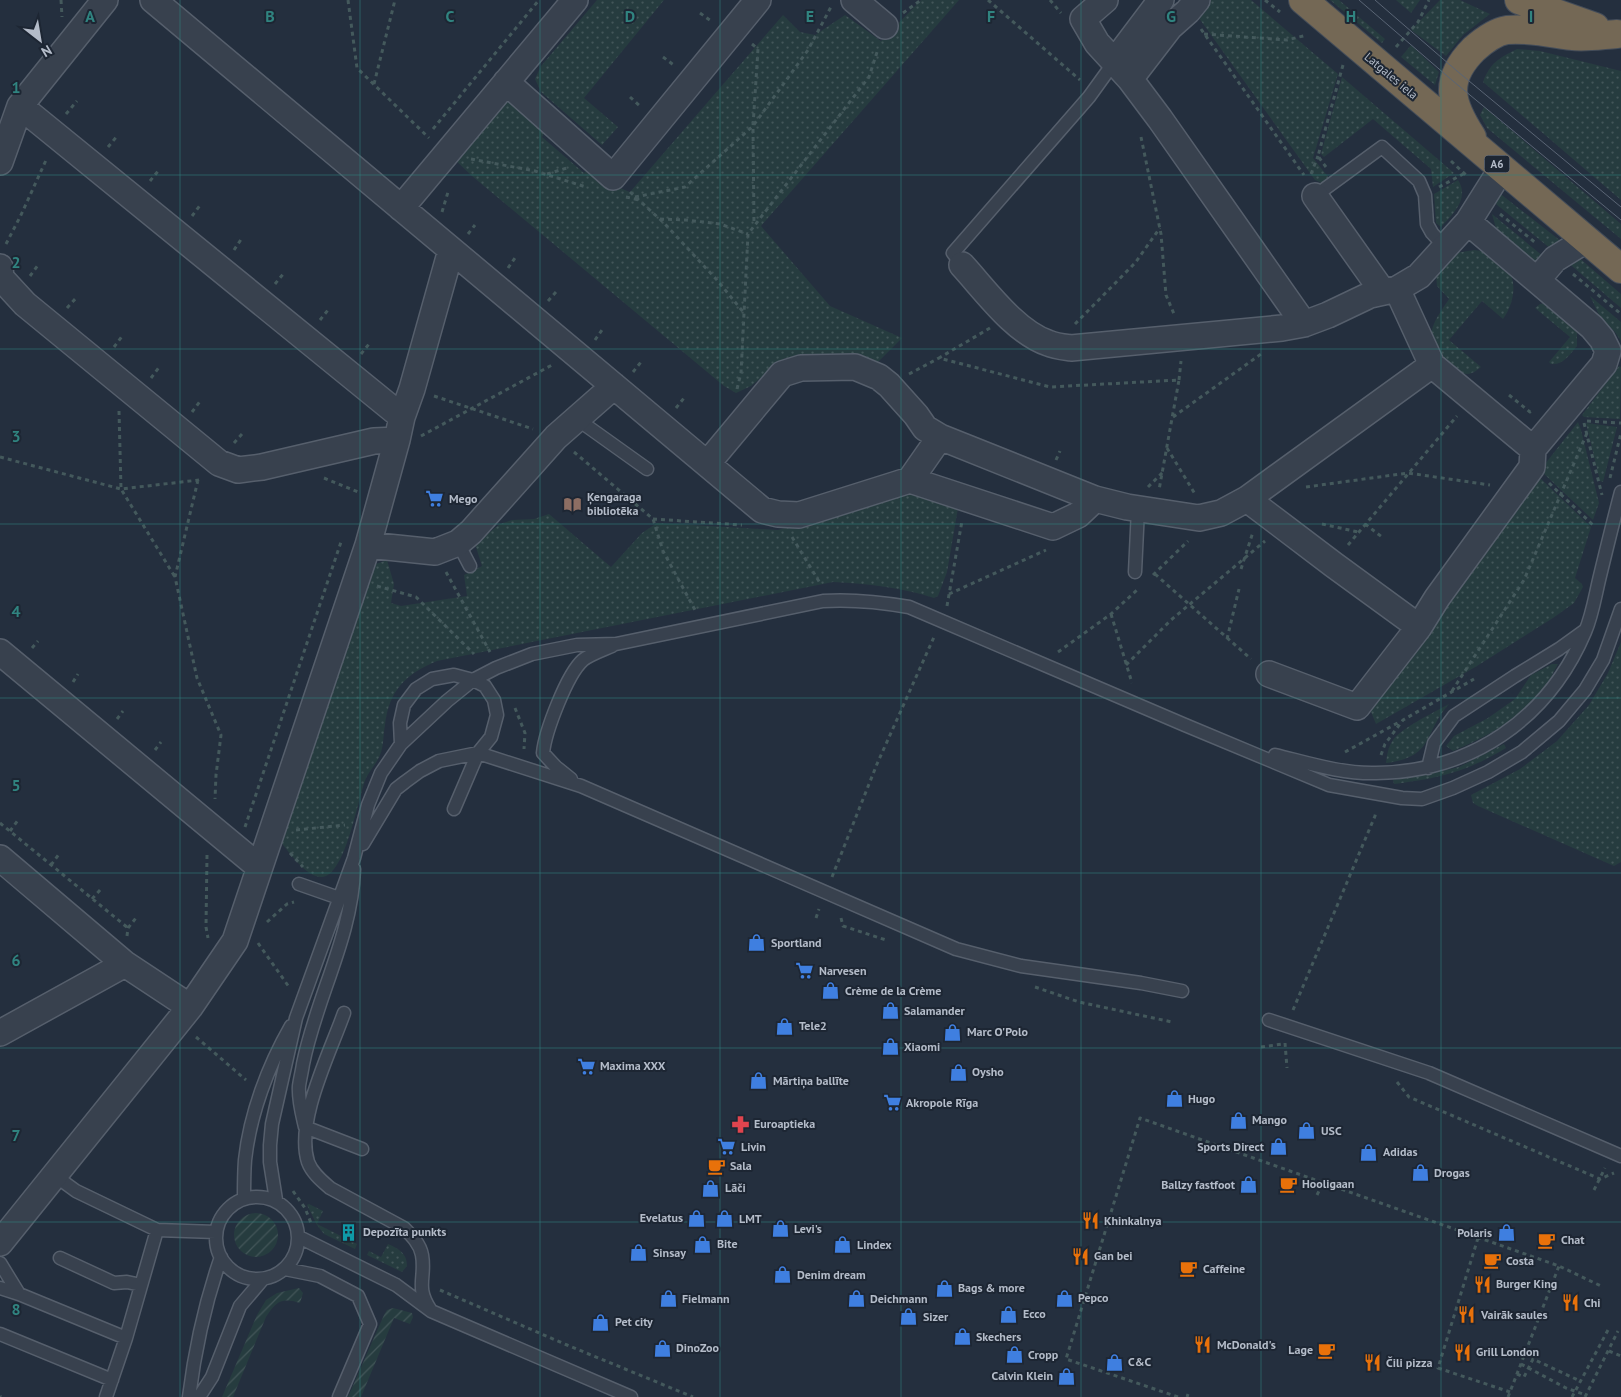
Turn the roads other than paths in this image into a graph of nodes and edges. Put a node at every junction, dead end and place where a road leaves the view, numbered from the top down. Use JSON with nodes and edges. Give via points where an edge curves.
{"nodes":[{"id":1,"x":105,"y":0,"type":"edge"},
{"id":2,"x":153,"y":0,"type":"edge"},
{"id":3,"x":575,"y":0,"type":"edge"},
{"id":4,"x":758,"y":0,"type":"edge"},
{"id":5,"x":854,"y":0,"type":"edge"},
{"id":6,"x":1105,"y":0,"type":"edge"},
{"id":7,"x":1161,"y":0,"type":"edge"},
{"id":8,"x":1303,"y":0,"type":"edge"},
{"id":9,"x":1519,"y":0,"type":"edge"},
{"id":10,"x":1192,"y":5,"type":"edge"},
{"id":11,"x":885,"y":26,"type":"road end"},
{"id":12,"x":1619,"y":35,"type":"edge"},
{"id":13,"x":1122,"y":70,"type":"junction"},
{"id":14,"x":506,"y":82,"type":"junction"},
{"id":15,"x":20,"y":106,"type":"junction"},
{"id":16,"x":1480,"y":150,"type":"junction"},
{"id":17,"x":0,"y":162,"type":"edge"},
{"id":18,"x":1502,"y":168,"type":"junction"},
{"id":19,"x":1315,"y":196,"type":"joint"},
{"id":20,"x":408,"y":199,"type":"junction"},
{"id":21,"x":1468,"y":222,"type":"junction"},
{"id":22,"x":456,"y":239,"type":"junction"},
{"id":23,"x":1586,"y":240,"type":"junction"},
{"id":24,"x":1444,"y":246,"type":"junction"},
{"id":25,"x":962,"y":265,"type":"joint"},
{"id":26,"x":1,"y":269,"type":"edge"},
{"id":27,"x":1621,"y":269,"type":"edge"},
{"id":28,"x":1536,"y":280,"type":"junction"},
{"id":29,"x":1390,"y":290,"type":"junction"},
{"id":30,"x":1304,"y":324,"type":"junction"},
{"id":31,"x":1432,"y":366,"type":"junction"},
{"id":32,"x":623,"y":380,"type":"junction"},
{"id":33,"x":578,"y":419,"type":"junction"},
{"id":34,"x":398,"y":436,"type":"junction"},
{"id":35,"x":940,"y":437,"type":"junction"},
{"id":36,"x":1532,"y":458,"type":"junction"},
{"id":37,"x":707,"y":464,"type":"junction"},
{"id":38,"x":647,"y":469,"type":"dead end"},
{"id":39,"x":910,"y":480,"type":"junction"},
{"id":40,"x":1621,"y":492,"type":"edge"},
{"id":41,"x":1095,"y":499,"type":"junction"},
{"id":42,"x":1254,"y":503,"type":"junction"},
{"id":43,"x":1621,"y":503,"type":"edge"},
{"id":44,"x":1147,"y":510,"type":"junction"},
{"id":45,"x":1615,"y":516,"type":"junction"},
{"id":46,"x":458,"y":543,"type":"junction"},
{"id":47,"x":368,"y":545,"type":"junction"},
{"id":48,"x":470,"y":566,"type":"dead end"},
{"id":49,"x":1135,"y":572,"type":"dead end"},
{"id":50,"x":1621,"y":609,"type":"edge"},
{"id":51,"x":1419,"y":626,"type":"junction"},
{"id":52,"x":1586,"y":629,"type":"junction"},
{"id":53,"x":616,"y":644,"type":"junction"},
{"id":54,"x":0,"y":652,"type":"edge"},
{"id":55,"x":1269,"y":674,"type":"road end"},
{"id":56,"x":473,"y":680,"type":"junction"},
{"id":57,"x":401,"y":744,"type":"junction"},
{"id":58,"x":1239,"y":747,"type":"junction"},
{"id":59,"x":478,"y":753,"type":"junction"},
{"id":60,"x":1428,"y":768,"type":"junction"},
{"id":61,"x":581,"y":786,"type":"junction"},
{"id":62,"x":454,"y":809,"type":"dead end"},
{"id":63,"x":2,"y":848,"type":"edge"},
{"id":64,"x":354,"y":858,"type":"junction"},
{"id":65,"x":260,"y":867,"type":"junction"},
{"id":66,"x":299,"y":884,"type":"dead end"},
{"id":67,"x":339,"y":898,"type":"junction"},
{"id":68,"x":124,"y":964,"type":"junction"},
{"id":69,"x":1182,"y":991,"type":"dead end"},
{"id":70,"x":184,"y":1014,"type":"junction"},
{"id":71,"x":344,"y":1014,"type":"dead end"},
{"id":72,"x":296,"y":1018,"type":"junction"},
{"id":73,"x":1269,"y":1020,"type":"dead end"},
{"id":74,"x":0,"y":1034,"type":"edge"},
{"id":75,"x":305,"y":1127,"type":"junction"},
{"id":76,"x":362,"y":1148,"type":"dead end"},
{"id":77,"x":1621,"y":1156,"type":"edge"},
{"id":78,"x":54,"y":1175,"type":"junction"},
{"id":79,"x":244,"y":1199,"type":"junction"},
{"id":80,"x":276,"y":1200,"type":"junction"},
{"id":81,"x":156,"y":1230,"type":"junction"},
{"id":82,"x":216,"y":1232,"type":"junction"},
{"id":83,"x":299,"y":1237,"type":"junction"},
{"id":84,"x":0,"y":1243,"type":"edge"},
{"id":85,"x":221,"y":1257,"type":"junction"},
{"id":86,"x":60,"y":1258,"type":"dead end"},
{"id":87,"x":0,"y":1263,"type":"edge"},
{"id":88,"x":285,"y":1269,"type":"junction"},
{"id":89,"x":263,"y":1279,"type":"junction"},
{"id":90,"x":141,"y":1285,"type":"junction"},
{"id":91,"x":0,"y":1288,"type":"edge"},
{"id":92,"x":19,"y":1294,"type":"junction"},
{"id":93,"x":431,"y":1312,"type":"junction"},
{"id":94,"x":0,"y":1334,"type":"edge"},
{"id":95,"x":126,"y":1338,"type":"junction"},
{"id":96,"x":112,"y":1380,"type":"junction"},
{"id":97,"x":106,"y":1397,"type":"edge"},
{"id":98,"x":189,"y":1397,"type":"edge"},
{"id":99,"x":198,"y":1397,"type":"edge"},
{"id":100,"x":339,"y":1397,"type":"edge"},
{"id":101,"x":631,"y":1397,"type":"edge"}],
"edges":[{"from":1,"to":15,"type":"street"},
{"from":2,"to":20,"type":"street"},
{"from":3,"to":14,"type":"street"},
{"from":4,"to":14,"type":"street","via":[[617,186]]},
{"from":5,"to":11,"type":"street"},
{"from":6,"to":13,"type":"street","via":[[1083,19],[1097,43]]},
{"from":7,"to":13,"type":"street"},
{"from":8,"to":16,"type":"highway","name":"Latgales iela","number":"A6"},
{"from":9,"to":12,"type":"highway","name":"Latgales iela","number":"A6"},
{"from":10,"to":13,"type":"street"},
{"from":12,"to":16,"type":"highway","name":"Latgales iela","number":"A6","via":[[1573,36],[1536,30],[1505,30],[1478,45],[1456,71],[1453,81],[1455,107]]},
{"from":13,"to":25,"type":"lane","via":[[1093,92],[952,253]]},
{"from":13,"to":30,"type":"street"},
{"from":14,"to":20,"type":"street"},
{"from":15,"to":17,"type":"street"},
{"from":15,"to":34,"type":"street"},
{"from":16,"to":18,"type":"highway","name":"Latgales iela","number":"A6"},
{"from":18,"to":21,"type":"street"},
{"from":18,"to":23,"type":"highway","name":"Latgales iela","number":"A6"},
{"from":19,"to":24,"type":"lane","via":[[1382,147],[1419,180],[1425,194],[1427,224]]},
{"from":19,"to":29,"type":"street"},
{"from":20,"to":22,"type":"street"},
{"from":21,"to":24,"type":"street"},
{"from":21,"to":28,"type":"street"},
{"from":22,"to":32,"type":"street"},
{"from":22,"to":34,"type":"street"},
{"from":23,"to":27,"type":"highway","name":"Latgales iela","number":"A6"},
{"from":23,"to":28,"type":"street","via":[[1555,259]]},
{"from":24,"to":29,"type":"street","via":[[1419,276]]},
{"from":25,"to":30,"type":"street","via":[[1030,334],[1048,343],[1071,348]]},
{"from":26,"to":34,"type":"street","via":[[25,304],[218,463],[238,470],[262,467]]},
{"from":28,"to":36,"type":"street","via":[[1592,327],[1608,351],[1604,364]]},
{"from":29,"to":30,"type":"street","via":[[1370,295]]},
{"from":29,"to":31,"type":"street"},
{"from":31,"to":36,"type":"street","via":[[1472,398]]},
{"from":31,"to":42,"type":"street"},
{"from":32,"to":33,"type":"street"},
{"from":32,"to":37,"type":"street"},
{"from":33,"to":38,"type":"lane"},
{"from":33,"to":46,"type":"street","via":[[556,437]]},
{"from":34,"to":47,"type":"street"},
{"from":35,"to":37,"type":"street","via":[[925,428],[879,377],[855,367],[801,368],[782,374]]},
{"from":35,"to":39,"type":"street"},
{"from":35,"to":41,"type":"street"},
{"from":36,"to":51,"type":"street"},
{"from":37,"to":39,"type":"street","via":[[762,510],[778,514],[799,515]]},
{"from":39,"to":41,"type":"street","via":[[1053,527],[1078,515]]},
{"from":40,"to":45,"type":"lane"},
{"from":41,"to":44,"type":"street"},
{"from":42,"to":44,"type":"street","via":[[1199,518]]},
{"from":42,"to":51,"type":"street"},
{"from":43,"to":45,"type":"lane"},
{"from":44,"to":49,"type":"lane"},
{"from":45,"to":52,"type":"lane"},
{"from":46,"to":47,"type":"street","via":[[434,552]]},
{"from":46,"to":48,"type":"lane"},
{"from":47,"to":65,"type":"street"},
{"from":50,"to":58,"type":"lane","via":[[1603,660],[1585,690],[1559,722],[1522,752],[1488,772],[1438,794],[1422,799],[1402,798],[1329,785]]},
{"from":51,"to":55,"type":"street","via":[[1357,707]]},
{"from":52,"to":60,"type":"lane","via":[[1454,716],[1434,743]]},
{"from":52,"to":60,"type":"lane","via":[[1572,659],[1546,695],[1520,723],[1490,743]]},
{"from":53,"to":56,"type":"lane","via":[[577,645],[532,654]]},
{"from":53,"to":58,"type":"lane","via":[[823,601],[876,601],[909,607]]},
{"from":53,"to":61,"type":"lane","via":[[584,660],[571,675],[544,739],[544,753]]},
{"from":54,"to":65,"type":"street"},
{"from":56,"to":57,"type":"lane"},
{"from":56,"to":57,"type":"lane","via":[[454,675],[432,679],[416,689],[404,705],[400,723]]},
{"from":56,"to":59,"type":"lane","via":[[485,686],[494,700],[497,715],[492,737]]},
{"from":57,"to":64,"type":"lane","via":[[381,773],[368,805]]},
{"from":58,"to":60,"type":"lane","via":[[1336,770],[1376,773]]},
{"from":59,"to":61,"type":"lane"},
{"from":59,"to":62,"type":"lane"},
{"from":59,"to":64,"type":"lane","via":[[439,761],[396,790]]},
{"from":61,"to":69,"type":"lane","via":[[956,949],[1021,966]]},
{"from":63,"to":68,"type":"street"},
{"from":64,"to":67,"type":"lane"},
{"from":64,"to":75,"type":"lane","via":[[354,884],[348,918],[307,1042],[299,1086]]},
{"from":65,"to":70,"type":"street","via":[[235,941]]},
{"from":66,"to":67,"type":"lane"},
{"from":67,"to":72,"type":"lane"},
{"from":68,"to":70,"type":"street"},
{"from":68,"to":74,"type":"street"},
{"from":70,"to":78,"type":"street"},
{"from":71,"to":75,"type":"lane","via":[[309,1107]]},
{"from":72,"to":79,"type":"lane","via":[[278,1048],[259,1100],[246,1154]]},
{"from":72,"to":80,"type":"lane","via":[[272,1124],[270,1162]]},
{"from":73,"to":77,"type":"lane","via":[[1429,1073]]},
{"from":75,"to":76,"type":"lane"},
{"from":75,"to":93,"type":"lane","via":[[308,1162],[313,1171],[330,1188],[404,1228],[411,1235],[422,1253],[421,1290]]},
{"from":78,"to":81,"type":"lane","via":[[76,1191]]},
{"from":78,"to":84,"type":"street"},
{"from":79,"to":80,"type":"lane","via":[[255,1196]]},
{"from":79,"to":82,"type":"lane","via":[[226,1211]]},
{"from":80,"to":83,"type":"lane","via":[[292,1215]]},
{"from":81,"to":82,"type":"lane"},
{"from":81,"to":90,"type":"lane"},
{"from":82,"to":85,"type":"lane","via":[[216,1245]]},
{"from":83,"to":88,"type":"lane","via":[[298,1249]]},
{"from":83,"to":93,"type":"lane","via":[[396,1285]]},
{"from":85,"to":89,"type":"lane","via":[[229,1268],[239,1274]]},
{"from":85,"to":98,"type":"lane","via":[[208,1295],[194,1356]]},
{"from":86,"to":90,"type":"lane","via":[[114,1282]]},
{"from":87,"to":92,"type":"lane"},
{"from":88,"to":89,"type":"lane"},
{"from":88,"to":100,"type":"lane","via":[[320,1276],[358,1296],[366,1309],[370,1324]]},
{"from":89,"to":99,"type":"lane","via":[[240,1306],[212,1377]]},
{"from":90,"to":95,"type":"lane"},
{"from":91,"to":92,"type":"lane"},
{"from":92,"to":95,"type":"lane"},
{"from":93,"to":101,"type":"lane"},
{"from":94,"to":96,"type":"lane"},
{"from":95,"to":96,"type":"lane"},
{"from":96,"to":97,"type":"lane"}]}
